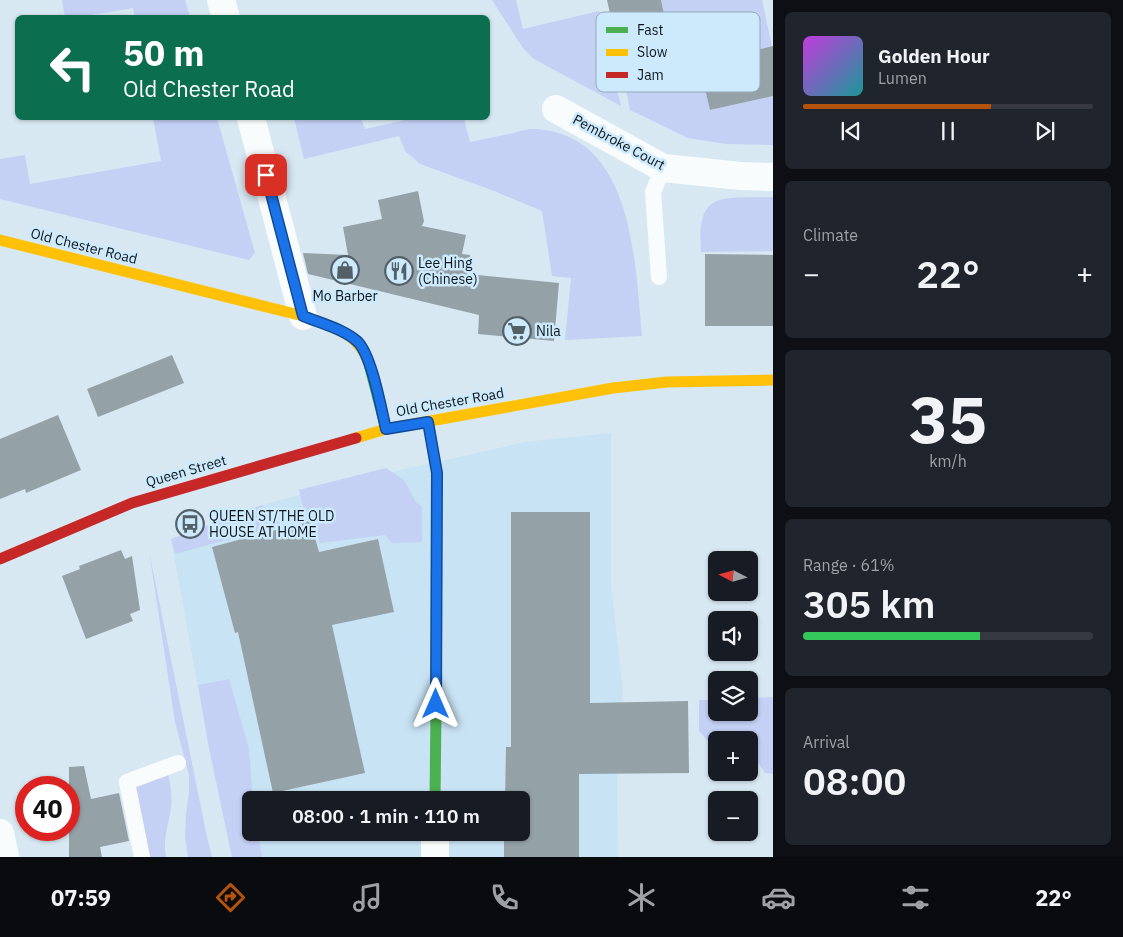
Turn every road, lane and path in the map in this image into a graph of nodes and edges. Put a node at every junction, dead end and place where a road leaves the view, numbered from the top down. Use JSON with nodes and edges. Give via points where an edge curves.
{"nodes":[{"id":1,"x":221,"y":0,"type":"edge"},
{"id":2,"x":225,"y":15,"type":"edge"},
{"id":3,"x":556,"y":109,"type":"dead end"},
{"id":4,"x":252,"y":120,"type":"edge"},
{"id":5,"x":664,"y":168,"type":"junction"},
{"id":6,"x":773,"y":176,"type":"edge"},
{"id":7,"x":0,"y":240,"type":"edge"},
{"id":8,"x":660,"y":277,"type":"dead end"},
{"id":9,"x":303,"y":316,"type":"junction"},
{"id":10,"x":773,"y":380,"type":"edge"},
{"id":11,"x":428,"y":422,"type":"junction"},
{"id":12,"x":386,"y":429,"type":"junction"},
{"id":13,"x":0,"y":559,"type":"edge"},
{"id":14,"x":178,"y":763,"type":"dead end"},
{"id":15,"x":436,"y":791,"type":"edge"},
{"id":16,"x":0,"y":833,"type":"edge"},
{"id":17,"x":435,"y":841,"type":"edge"},
{"id":18,"x":5,"y":857,"type":"edge"},
{"id":19,"x":142,"y":857,"type":"edge"},
{"id":20,"x":435,"y":857,"type":"edge"}],
"edges":[{"from":1,"to":2,"type":"street"},
{"from":3,"to":5,"type":"street","name":"Pembroke Court"},
{"from":4,"to":9,"type":"street"},
{"from":5,"to":6,"type":"street","name":"Pembroke Court"},
{"from":5,"to":8,"type":"lane","via":[[653,192]]},
{"from":7,"to":9,"type":"main road","name":"Old Chester Road"},
{"from":9,"to":12,"type":"main road","name":"Old Chester Road","via":[[347,334],[358,342],[366,353]]},
{"from":10,"to":11,"type":"main road","name":"Old Chester Road","via":[[667,382],[613,388]]},
{"from":11,"to":12,"type":"main road","name":"Old Chester Road"},
{"from":11,"to":15,"type":"main road","via":[[437,473]]},
{"from":12,"to":13,"type":"main road","name":"Queen Street","via":[[132,503]]},
{"from":14,"to":19,"type":"lane","via":[[127,782]]},
{"from":16,"to":18,"type":"street"},
{"from":17,"to":20,"type":"street"}]}
